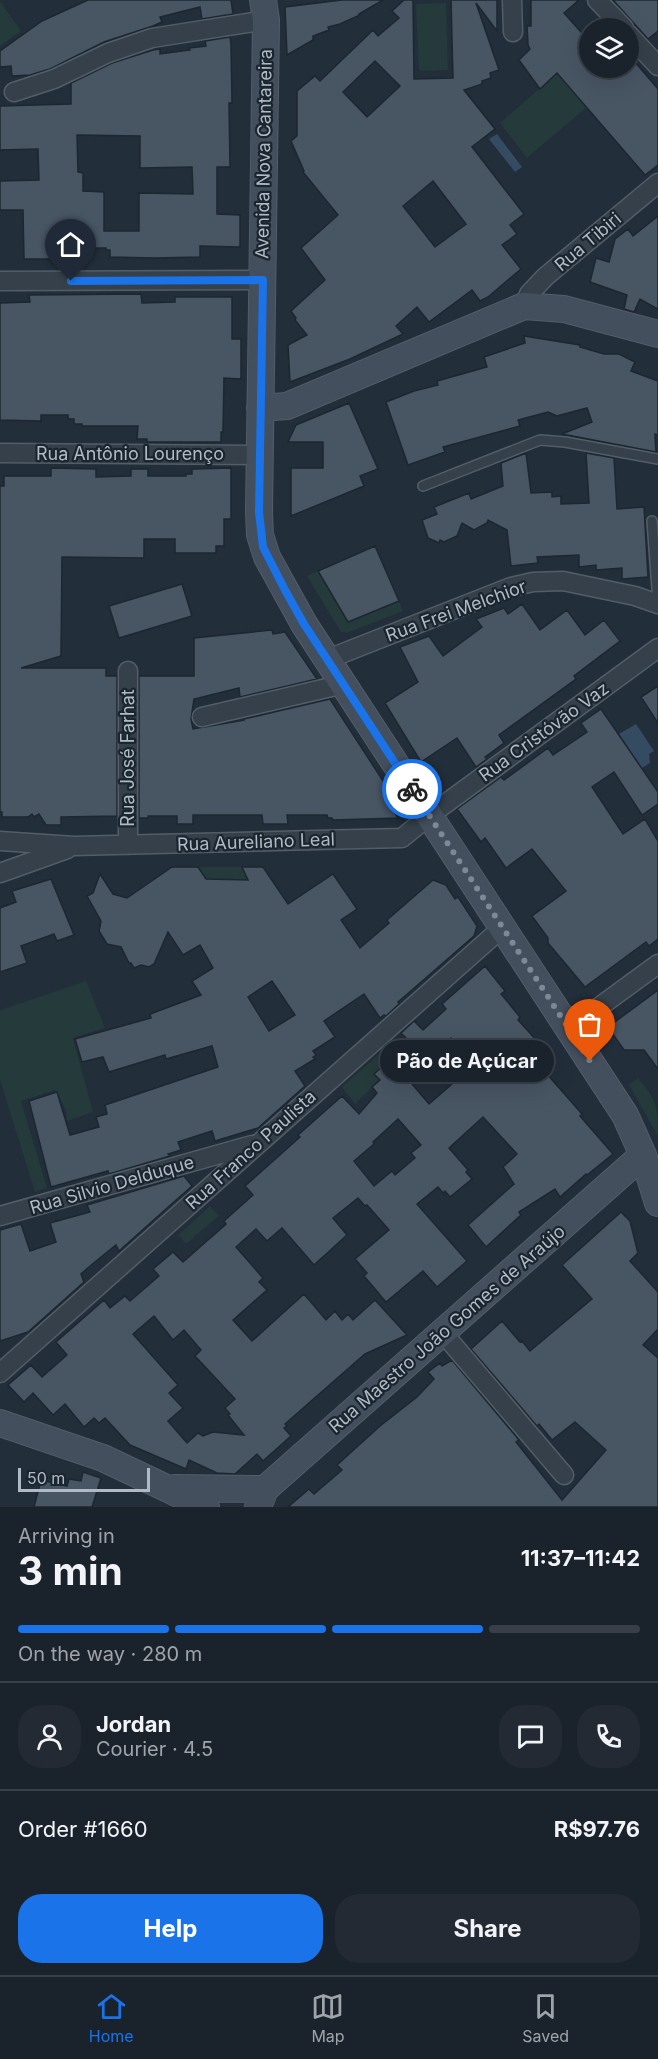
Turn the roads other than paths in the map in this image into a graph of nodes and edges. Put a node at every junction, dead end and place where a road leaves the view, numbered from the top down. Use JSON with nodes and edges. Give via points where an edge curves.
{"nodes":[{"id":1,"x":513,"y":0,"type":"edge"},
{"id":2,"x":597,"y":0,"type":"edge"},
{"id":3,"x":264,"y":10,"type":"edge"},
{"id":4,"x":614,"y":18,"type":"edge"},
{"id":5,"x":513,"y":32,"type":"dead end"},
{"id":6,"x":639,"y":46,"type":"edge"},
{"id":7,"x":658,"y":66,"type":"edge"},
{"id":8,"x":15,"y":92,"type":"dead end"},
{"id":9,"x":658,"y":183,"type":"edge"},
{"id":10,"x":263,"y":280,"type":"junction"},
{"id":11,"x":0,"y":281,"type":"edge"},
{"id":12,"x":524,"y":306,"type":"junction"},
{"id":13,"x":658,"y":334,"type":"edge"},
{"id":14,"x":260,"y":408,"type":"junction"},
{"id":15,"x":0,"y":453,"type":"edge"},
{"id":16,"x":260,"y":455,"type":"junction"},
{"id":17,"x":658,"y":459,"type":"edge"},
{"id":18,"x":423,"y":486,"type":"dead end"},
{"id":19,"x":652,"y":521,"type":"dead end"},
{"id":20,"x":658,"y":603,"type":"edge"},
{"id":21,"x":658,"y":648,"type":"edge"},
{"id":22,"x":328,"y":659,"type":"junction"},
{"id":23,"x":128,"y":671,"type":"dead end"},
{"id":24,"x":344,"y":684,"type":"junction"},
{"id":25,"x":202,"y":717,"type":"dead end"},
{"id":26,"x":430,"y":815,"type":"junction"},
{"id":27,"x":0,"y":841,"type":"edge"},
{"id":28,"x":128,"y":845,"type":"junction"},
{"id":29,"x":74,"y":846,"type":"junction"},
{"id":30,"x":0,"y":873,"type":"edge"},
{"id":31,"x":503,"y":927,"type":"junction"},
{"id":32,"x":658,"y":964,"type":"edge"},
{"id":33,"x":569,"y":1029,"type":"junction"},
{"id":34,"x":259,"y":1143,"type":"junction"},
{"id":35,"x":643,"y":1155,"type":"junction"},
{"id":36,"x":616,"y":1179,"type":"junction"},
{"id":37,"x":658,"y":1202,"type":"edge"},
{"id":38,"x":0,"y":1216,"type":"edge"},
{"id":39,"x":443,"y":1333,"type":"junction"},
{"id":40,"x":0,"y":1373,"type":"edge"},
{"id":41,"x":0,"y":1423,"type":"edge"},
{"id":42,"x":564,"y":1475,"type":"dead end"},
{"id":43,"x":169,"y":1488,"type":"junction"},
{"id":44,"x":261,"y":1498,"type":"edge"},
{"id":45,"x":206,"y":1507,"type":"edge"}],
"edges":[{"from":1,"to":5,"type":"street"},
{"from":2,"to":4,"type":"street"},
{"from":3,"to":8,"type":"street","via":[[152,38]]},
{"from":3,"to":10,"type":"main road","name":"Avenida Nova Cantareira"},
{"from":6,"to":7,"type":"street"},
{"from":9,"to":12,"type":"street","name":"Rua Tibiri","via":[[545,277]]},
{"from":10,"to":11,"type":"street"},
{"from":10,"to":14,"type":"main road","name":"Avenida Nova Cantareira"},
{"from":12,"to":13,"type":"main road","via":[[564,309]]},
{"from":12,"to":14,"type":"main road","via":[[287,406]]},
{"from":14,"to":16,"type":"main road","name":"Avenida Nova Cantareira"},
{"from":15,"to":16,"type":"street","name":"Rua Antônio Lourenço"},
{"from":16,"to":22,"type":"main road","name":"Avenida Nova Cantareira","via":[[263,547],[304,624]]},
{"from":17,"to":18,"type":"lane","via":[[540,440]]},
{"from":19,"to":20,"type":"lane"},
{"from":20,"to":22,"type":"street","name":"Rua Frei Melchior","via":[[563,581],[533,582],[511,587]]},
{"from":21,"to":26,"type":"street","name":"Rua Cristóvão Vaz"},
{"from":22,"to":24,"type":"main road","name":"Avenida Nova Cantareira"},
{"from":23,"to":28,"type":"street","name":"Rua José Farhat"},
{"from":24,"to":25,"type":"street"},
{"from":24,"to":26,"type":"main road","name":"Avenida Nova Cantareira"},
{"from":26,"to":28,"type":"street","name":"Rua Aureliano Leal","via":[[402,838]]},
{"from":26,"to":31,"type":"main road","name":"Avenida Nova Cantareira"},
{"from":27,"to":29,"type":"street","name":"Rua Aureliano Leal"},
{"from":28,"to":29,"type":"street","name":"Rua Aureliano Leal"},
{"from":29,"to":30,"type":"street","name":"Rua Aureliano Leal"},
{"from":31,"to":33,"type":"main road","name":"Avenida Nova Cantareira"},
{"from":31,"to":34,"type":"street","name":"Rua Franco Paulista"},
{"from":32,"to":33,"type":"street"},
{"from":33,"to":35,"type":"main road","name":"Avenida Nova Cantareira","via":[[625,1115]]},
{"from":34,"to":38,"type":"street","name":"Rua Silvio Delduque"},
{"from":34,"to":40,"type":"street","name":"Rua Franco Paulista"},
{"from":35,"to":36,"type":"main road","name":"Rua Maestro João Gomes de Araújo"},
{"from":35,"to":37,"type":"main road","name":"Avenida Nova Cantareira"},
{"from":36,"to":37,"type":"main road","via":[[644,1185]]},
{"from":36,"to":39,"type":"main road","name":"Rua Maestro João Gomes de Araújo"},
{"from":39,"to":42,"type":"street"},
{"from":39,"to":44,"type":"main road","name":"Rua Maestro João Gomes de Araújo"},
{"from":41,"to":43,"type":"main road","via":[[103,1458]]},
{"from":43,"to":44,"type":"main road"},
{"from":43,"to":45,"type":"main road"}]}
